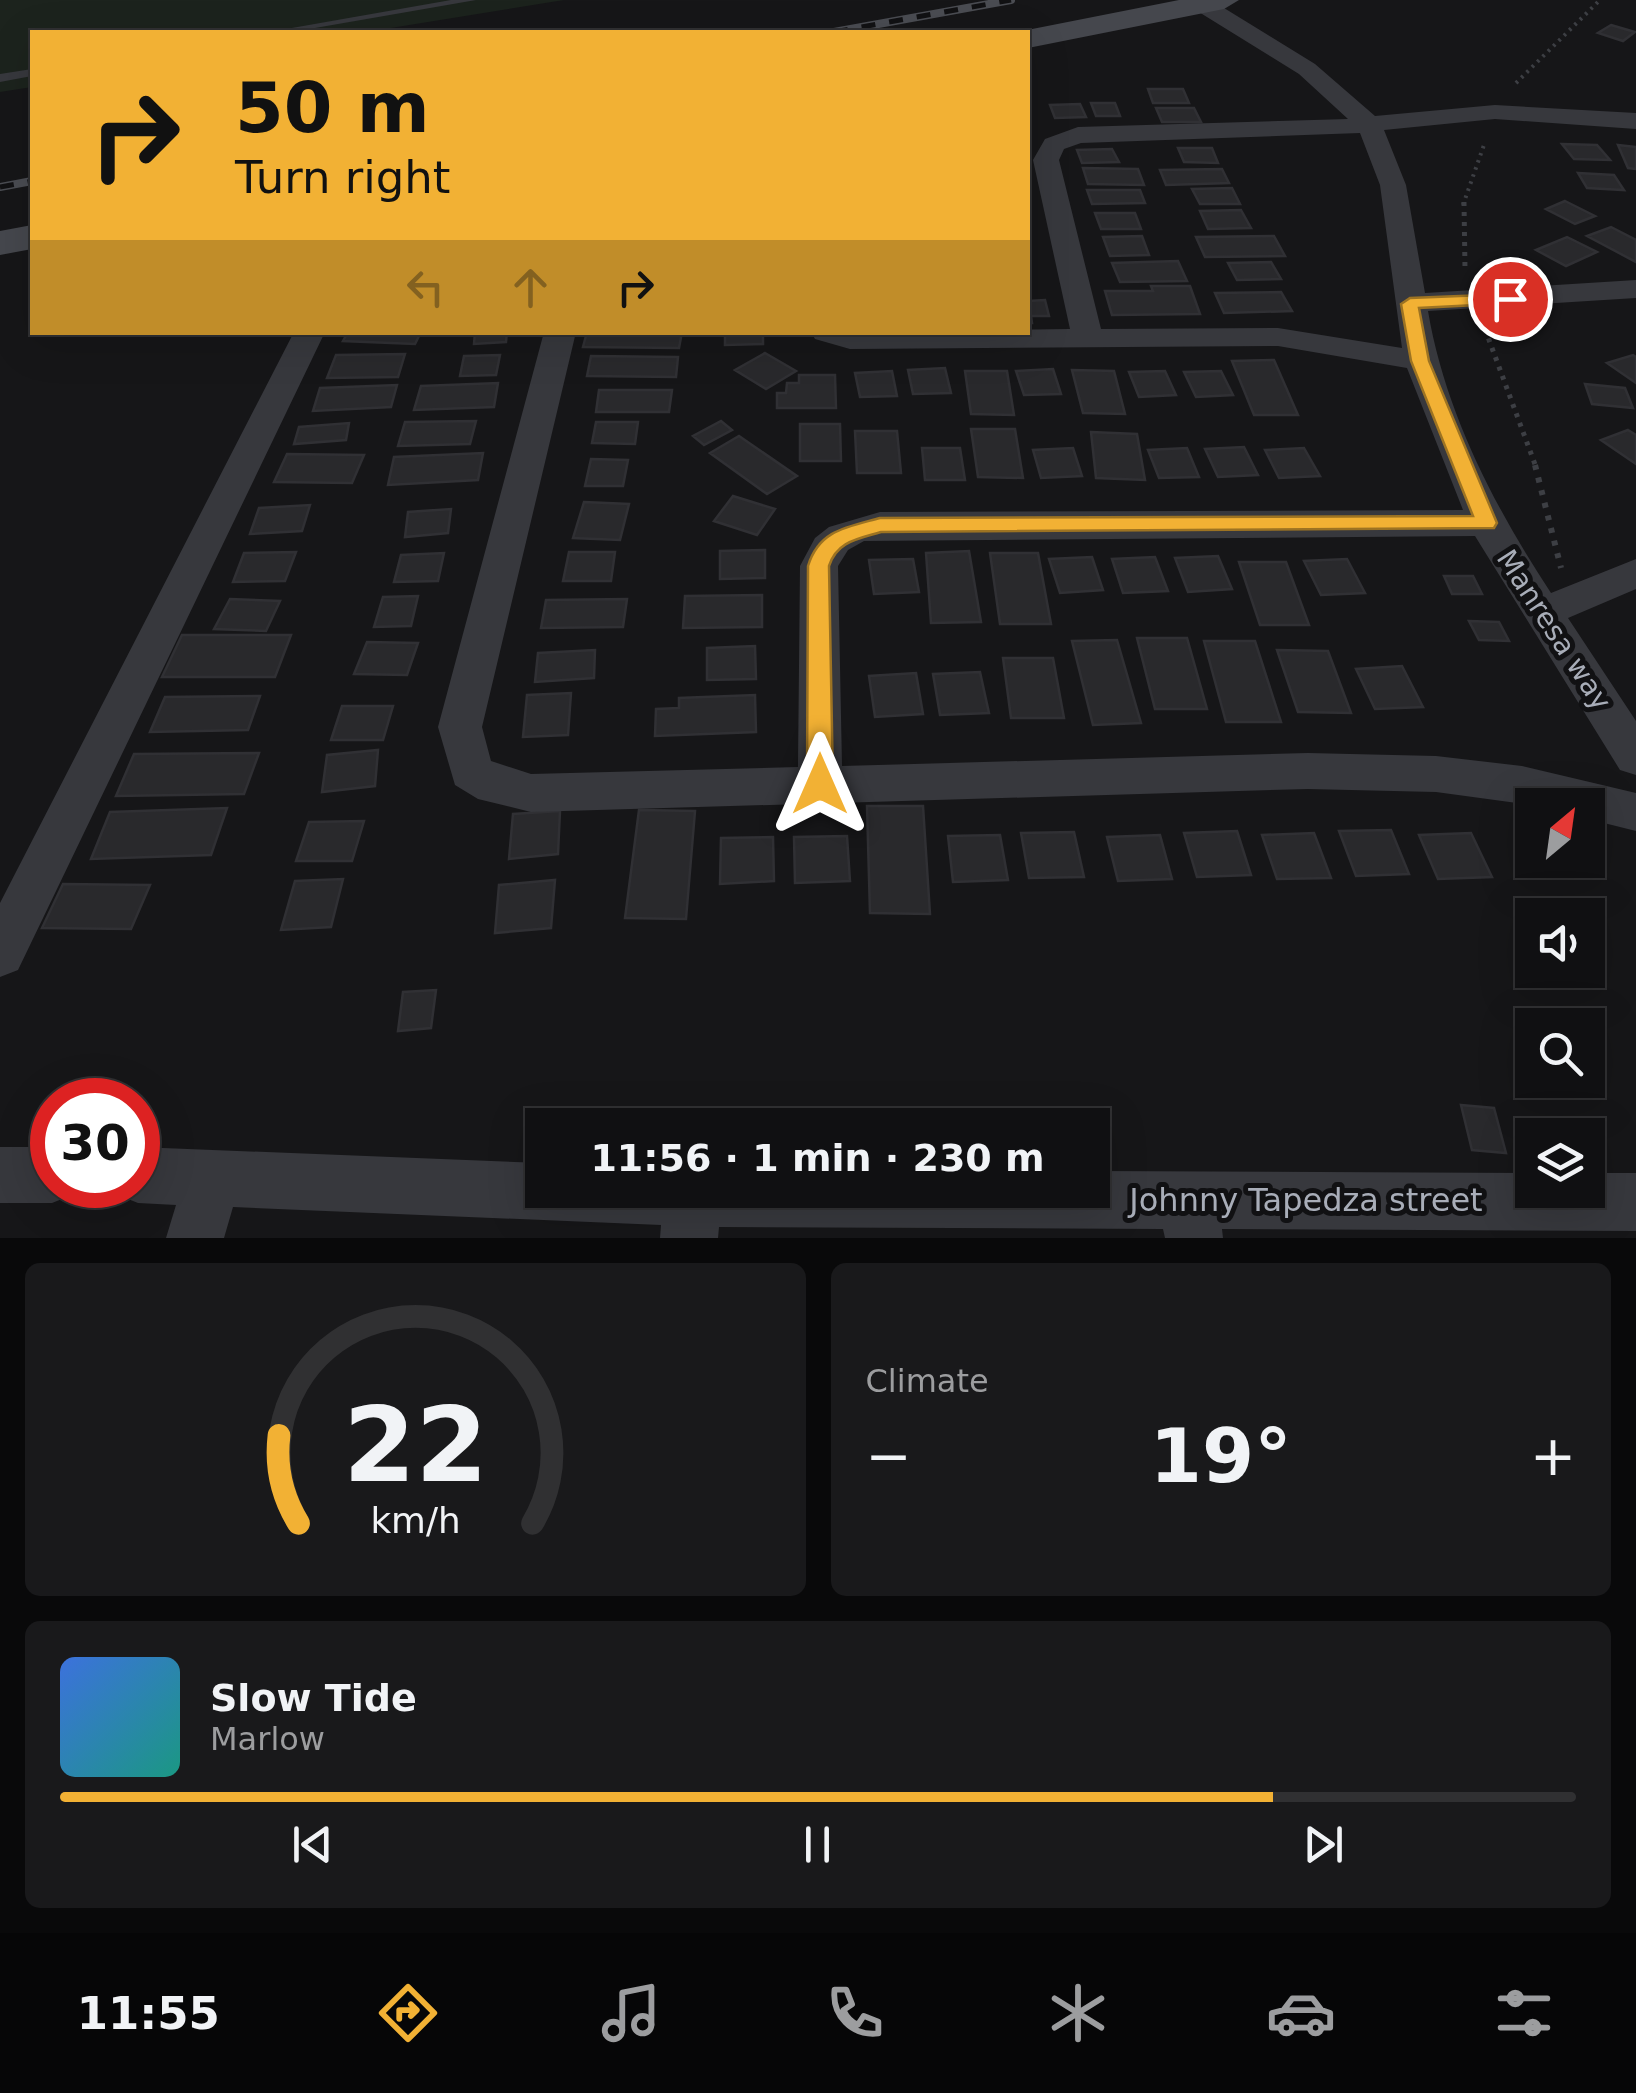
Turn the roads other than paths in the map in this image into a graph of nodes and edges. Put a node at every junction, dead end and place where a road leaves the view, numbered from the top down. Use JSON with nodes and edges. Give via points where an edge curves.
{"nodes":[{"id":1,"x":470,"y":0,"type":"edge"},
{"id":2,"x":1213,"y":2,"type":"edge"},
{"id":3,"x":287,"y":30,"type":"edge"},
{"id":4,"x":1030,"y":39,"type":"edge"},
{"id":5,"x":30,"y":73,"type":"edge"},
{"id":6,"x":0,"y":78,"type":"edge"},
{"id":7,"x":1636,"y":121,"type":"edge"},
{"id":8,"x":1369,"y":124,"type":"junction"},
{"id":9,"x":1041,"y":200,"type":"edge"},
{"id":10,"x":30,"y":237,"type":"edge"},
{"id":11,"x":0,"y":243,"type":"edge"},
{"id":12,"x":1636,"y":289,"type":"edge"},
{"id":13,"x":1410,"y":304,"type":"junction"},
{"id":14,"x":309,"y":335,"type":"edge"},
{"id":15,"x":559,"y":335,"type":"edge"},
{"id":16,"x":835,"y":335,"type":"edge"},
{"id":17,"x":1088,"y":338,"type":"junction"},
{"id":18,"x":1420,"y":361,"type":"junction"},
{"id":19,"x":1486,"y":523,"type":"junction"},
{"id":20,"x":1636,"y":573,"type":"edge"},
{"id":21,"x":1542,"y":612,"type":"junction"},
{"id":22,"x":1636,"y":757,"type":"edge"},
{"id":23,"x":820,"y":784,"type":"junction"},
{"id":24,"x":1636,"y":812,"type":"edge"},
{"id":25,"x":0,"y":954,"type":"edge"},
{"id":26,"x":0,"y":1175,"type":"edge"},
{"id":27,"x":30,"y":1175,"type":"edge"},
{"id":28,"x":160,"y":1175,"type":"edge"},
{"id":29,"x":214,"y":1176,"type":"junction"},
{"id":30,"x":1636,"y":1202,"type":"edge"},
{"id":31,"x":691,"y":1218,"type":"edge"},
{"id":32,"x":1191,"y":1218,"type":"edge"},
{"id":33,"x":194,"y":1238,"type":"edge"}],
"edges":[{"from":1,"to":3,"type":"lane"},
{"from":2,"to":4,"type":"street"},
{"from":2,"to":8,"type":"street","name":"Manresa way","via":[[1307,69]]},
{"from":5,"to":6,"type":"lane"},
{"from":7,"to":8,"type":"street","via":[[1495,112]]},
{"from":8,"to":9,"type":"street","via":[[1078,135],[1054,144]]},
{"from":8,"to":13,"type":"street","name":"Manresa way","via":[[1393,185]]},
{"from":9,"to":17,"type":"street"},
{"from":10,"to":11,"type":"street"},
{"from":12,"to":13,"type":"street"},
{"from":13,"to":18,"type":"street","name":"Manresa way"},
{"from":14,"to":25,"type":"street"},
{"from":15,"to":23,"type":"street","via":[[460,727],[471,772],[494,786],[531,793]]},
{"from":16,"to":17,"type":"street"},
{"from":17,"to":18,"type":"street","via":[[1278,337]]},
{"from":18,"to":19,"type":"street","name":"Manresa way"},
{"from":19,"to":21,"type":"street","name":"Manresa way"},
{"from":19,"to":23,"type":"street","via":[[856,528],[824,550],[818,566]]},
{"from":20,"to":21,"type":"street"},
{"from":21,"to":22,"type":"street","name":"Manresa way"},
{"from":23,"to":24,"type":"street","via":[[1369,772],[1522,784]]},
{"from":26,"to":27,"type":"street"},
{"from":28,"to":29,"type":"street","name":"Johnny Tapedza street"},
{"from":29,"to":31,"type":"street","name":"Johnny Tapedza street"},
{"from":29,"to":33,"type":"street"},
{"from":30,"to":32,"type":"street","name":"Johnny Tapedza street"},
{"from":31,"to":32,"type":"street","name":"Johnny Tapedza street"}]}
